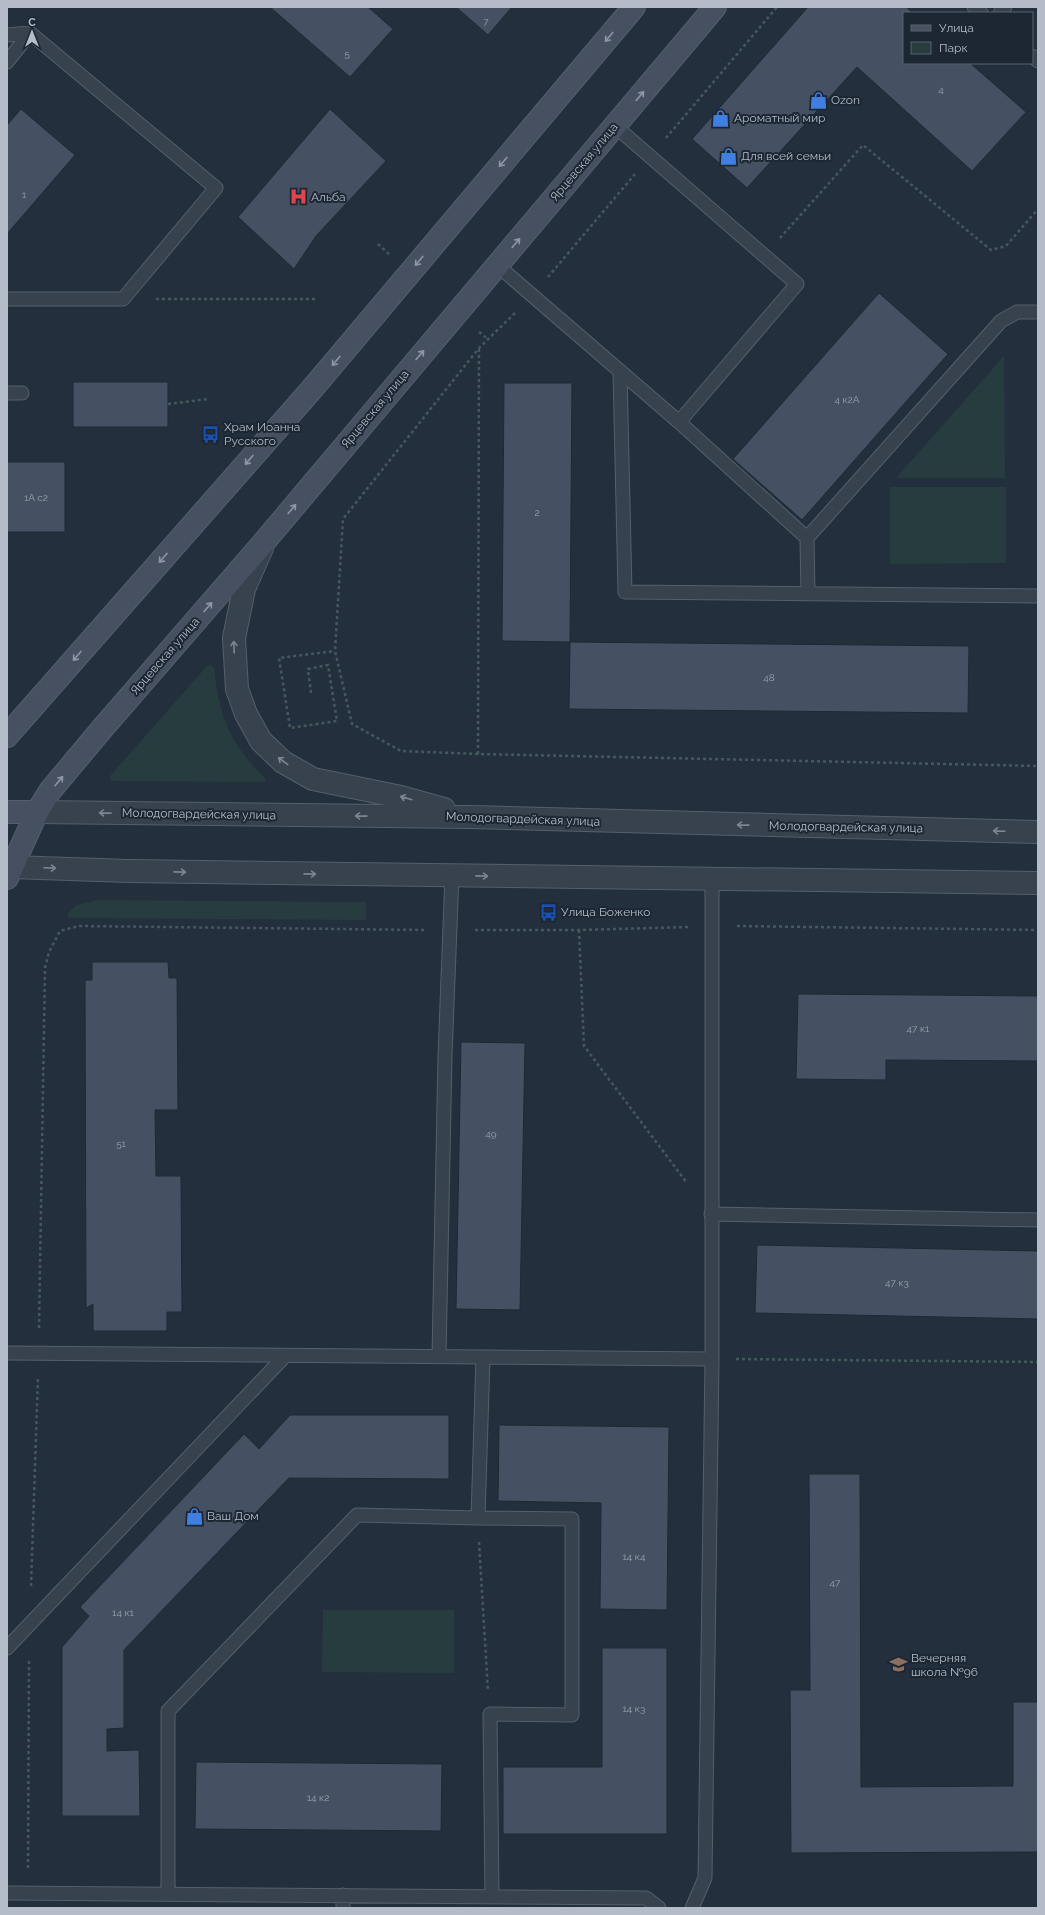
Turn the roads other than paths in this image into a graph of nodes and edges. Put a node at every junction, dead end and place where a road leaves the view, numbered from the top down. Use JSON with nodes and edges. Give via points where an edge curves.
{"nodes":[{"id":1,"x":634,"y":7,"type":"edge"},
{"id":2,"x":715,"y":7,"type":"edge"},
{"id":3,"x":30,"y":33,"type":"junction"},
{"id":4,"x":7,"y":35,"type":"edge"},
{"id":5,"x":7,"y":62,"type":"edge"},
{"id":6,"x":615,"y":126,"type":"junction"},
{"id":7,"x":497,"y":265,"type":"junction"},
{"id":8,"x":7,"y":299,"type":"edge"},
{"id":9,"x":1038,"y":312,"type":"edge"},
{"id":10,"x":620,"y":372,"type":"junction"},
{"id":11,"x":7,"y":393,"type":"edge"},
{"id":12,"x":22,"y":393,"type":"dead end"},
{"id":13,"x":679,"y":422,"type":"junction"},
{"id":14,"x":807,"y":538,"type":"junction"},
{"id":15,"x":264,"y":542,"type":"junction"},
{"id":16,"x":808,"y":594,"type":"junction"},
{"id":17,"x":1038,"y":596,"type":"edge"},
{"id":18,"x":7,"y":736,"type":"edge"},
{"id":19,"x":7,"y":812,"type":"edge"},
{"id":20,"x":37,"y":812,"type":"junction"},
{"id":21,"x":470,"y":817,"type":"junction"},
{"id":22,"x":1038,"y":832,"type":"edge"},
{"id":23,"x":8,"y":871,"type":"edge"},
{"id":24,"x":452,"y":875,"type":"junction"},
{"id":25,"x":712,"y":879,"type":"junction"},
{"id":26,"x":1038,"y":883,"type":"edge"},
{"id":27,"x":711,"y":1214,"type":"junction"},
{"id":28,"x":1038,"y":1220,"type":"edge"},
{"id":29,"x":7,"y":1353,"type":"edge"},
{"id":30,"x":285,"y":1356,"type":"junction"},
{"id":31,"x":439,"y":1356,"type":"junction"},
{"id":32,"x":483,"y":1357,"type":"junction"},
{"id":33,"x":712,"y":1359,"type":"junction"},
{"id":34,"x":478,"y":1518,"type":"junction"},
{"id":35,"x":7,"y":1648,"type":"edge"},
{"id":36,"x":7,"y":1892,"type":"edge"},
{"id":37,"x":168,"y":1893,"type":"junction"},
{"id":38,"x":343,"y":1895,"type":"junction"},
{"id":39,"x":492,"y":1896,"type":"junction"},
{"id":40,"x":343,"y":1908,"type":"edge"},
{"id":41,"x":659,"y":1908,"type":"edge"},
{"id":42,"x":692,"y":1908,"type":"edge"}],
"edges":[{"from":1,"to":18,"type":"main road","one_way":true,"via":[[312,389]]},
{"from":6,"to":2,"type":"main road","name":"Ярцевская улица","one_way":true},
{"from":3,"to":4,"type":"lane"},
{"from":3,"to":5,"type":"lane"},
{"from":3,"to":8,"type":"lane","via":[[216,188],[123,299]]},
{"from":7,"to":6,"type":"main road","name":"Ярцевская улица","one_way":true},
{"from":6,"to":13,"type":"lane","via":[[797,284]]},
{"from":7,"to":10,"type":"lane"},
{"from":15,"to":7,"type":"main road","name":"Ярцевская улица","one_way":true},
{"from":9,"to":14,"type":"lane","via":[[1017,312],[1001,321]]},
{"from":10,"to":13,"type":"lane"},
{"from":10,"to":16,"type":"lane","via":[[625,592]]},
{"from":11,"to":12,"type":"lane"},
{"from":13,"to":14,"type":"lane"},
{"from":14,"to":16,"type":"lane"},
{"from":20,"to":15,"type":"main road","name":"Ярцевская улица","one_way":true,"via":[[50,791],[101,730]]},
{"from":21,"to":15,"type":"street","one_way":true,"via":[[401,797],[312,779],[283,762],[261,741],[246,714],[237,689],[234,638],[244,589]]},
{"from":16,"to":17,"type":"lane"},
{"from":19,"to":20,"type":"main road","name":"Молодогвардейская улица"},
{"from":21,"to":20,"type":"street","name":"Молодогвардейская улица","one_way":true},
{"from":20,"to":23,"type":"main road"},
{"from":22,"to":21,"type":"street","name":"Молодогвардейская улица","one_way":true},
{"from":23,"to":24,"type":"street","one_way":true},
{"from":24,"to":25,"type":"street","one_way":true},
{"from":24,"to":31,"type":"lane","via":[[445,1048]]},
{"from":25,"to":26,"type":"street"},
{"from":25,"to":27,"type":"lane"},
{"from":27,"to":28,"type":"lane"},
{"from":27,"to":33,"type":"lane"},
{"from":29,"to":30,"type":"lane"},
{"from":30,"to":31,"type":"lane"},
{"from":30,"to":35,"type":"lane"},
{"from":31,"to":32,"type":"lane"},
{"from":32,"to":33,"type":"lane"},
{"from":32,"to":34,"type":"lane"},
{"from":33,"to":42,"type":"lane","via":[[706,1878]]},
{"from":34,"to":37,"type":"lane","via":[[357,1516],[168,1711]]},
{"from":34,"to":39,"type":"lane","via":[[572,1519],[572,1716],[490,1714]]},
{"from":36,"to":37,"type":"lane"},
{"from":37,"to":38,"type":"lane"},
{"from":38,"to":39,"type":"lane"},
{"from":38,"to":40,"type":"lane"},
{"from":39,"to":41,"type":"lane","via":[[646,1898]]}]}
